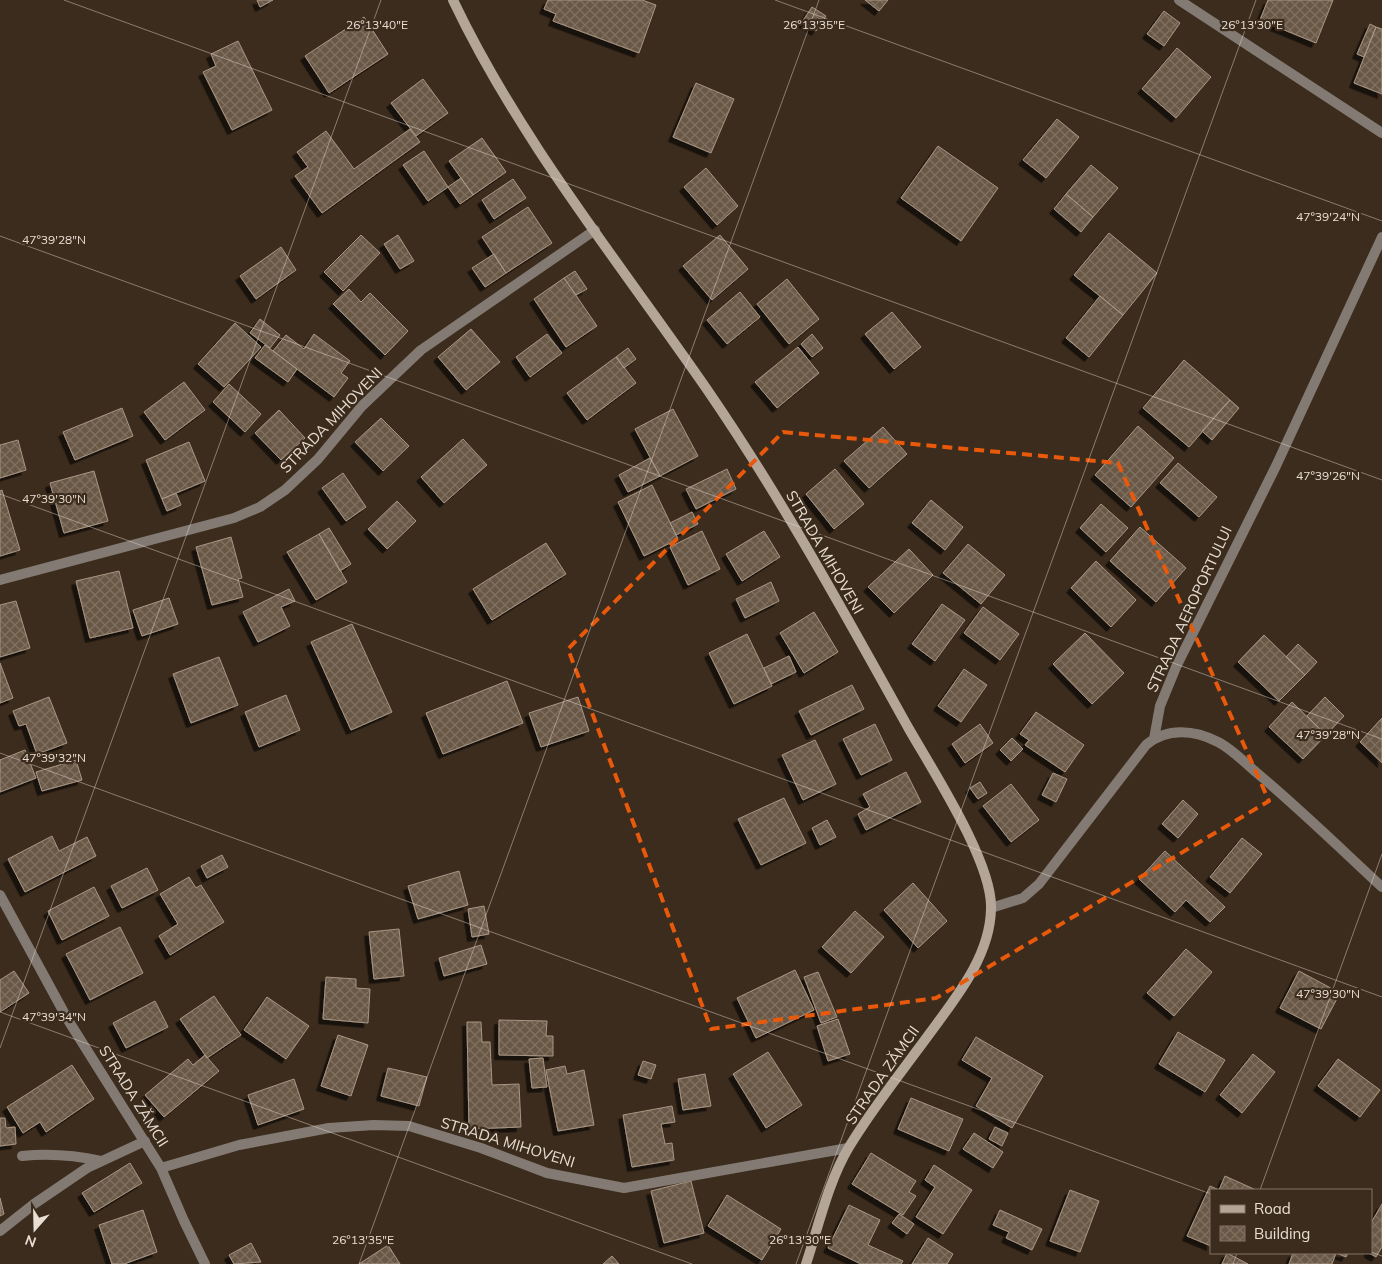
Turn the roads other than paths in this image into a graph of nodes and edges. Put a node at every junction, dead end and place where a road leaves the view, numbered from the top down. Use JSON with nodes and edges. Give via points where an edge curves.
{"nodes":[{"id":1,"x":453,"y":0,"type":"edge"},
{"id":2,"x":1179,"y":0,"type":"edge"},
{"id":3,"x":1382,"y":133,"type":"edge"},
{"id":4,"x":595,"y":230,"type":"junction"},
{"id":5,"x":1382,"y":237,"type":"edge"},
{"id":6,"x":0,"y":580,"type":"edge"},
{"id":7,"x":1154,"y":738,"type":"junction"},
{"id":8,"x":1382,"y":887,"type":"edge"},
{"id":9,"x":0,"y":895,"type":"edge"},
{"id":10,"x":991,"y":908,"type":"junction"},
{"id":11,"x":145,"y":1141,"type":"junction"},
{"id":12,"x":848,"y":1148,"type":"junction"},
{"id":13,"x":22,"y":1156,"type":"dead end"},
{"id":14,"x":101,"y":1161,"type":"junction"},
{"id":15,"x":161,"y":1168,"type":"junction"},
{"id":16,"x":0,"y":1231,"type":"edge"},
{"id":17,"x":205,"y":1264,"type":"edge"},
{"id":18,"x":806,"y":1264,"type":"edge"}],
"edges":[{"from":1,"to":4,"type":"main road","name":"STRADA MIHOVENI","via":[[500,89]]},
{"from":2,"to":3,"type":"street"},
{"from":4,"to":6,"type":"street","name":"STRADA MIHOVENI","via":[[421,350],[362,406],[318,459],[285,490],[260,507],[234,518]]},
{"from":4,"to":10,"type":"main road","name":"STRADA MIHOVENI","via":[[708,391],[821,572],[972,845],[983,870]]},
{"from":5,"to":7,"type":"street","name":"STRADA AEROPORTULUI","via":[[1276,466],[1176,667],[1160,706]]},
{"from":7,"to":8,"type":"street","via":[[1182,732],[1220,743],[1279,792]]},
{"from":7,"to":10,"type":"street","via":[[1038,884],[1023,898]]},
{"from":9,"to":11,"type":"street","name":"STRADA ZĂMCII","via":[[68,1020]]},
{"from":10,"to":12,"type":"main road","name":"STRADA ZĂMCII","via":[[983,947],[965,983]]},
{"from":11,"to":14,"type":"street"},
{"from":11,"to":15,"type":"street","name":"STRADA ZĂMCII"},
{"from":12,"to":15,"type":"street","name":"STRADA MIHOVENI","via":[[624,1188],[547,1173],[409,1126],[374,1125],[329,1128],[239,1145]]},
{"from":12,"to":18,"type":"main road","name":"STRADA ZĂMCII","via":[[826,1200]]},
{"from":13,"to":14,"type":"street","via":[[48,1153]]},
{"from":14,"to":16,"type":"street","via":[[34,1204]]},
{"from":15,"to":17,"type":"street","name":"STRADA ZĂMCII"}]}
